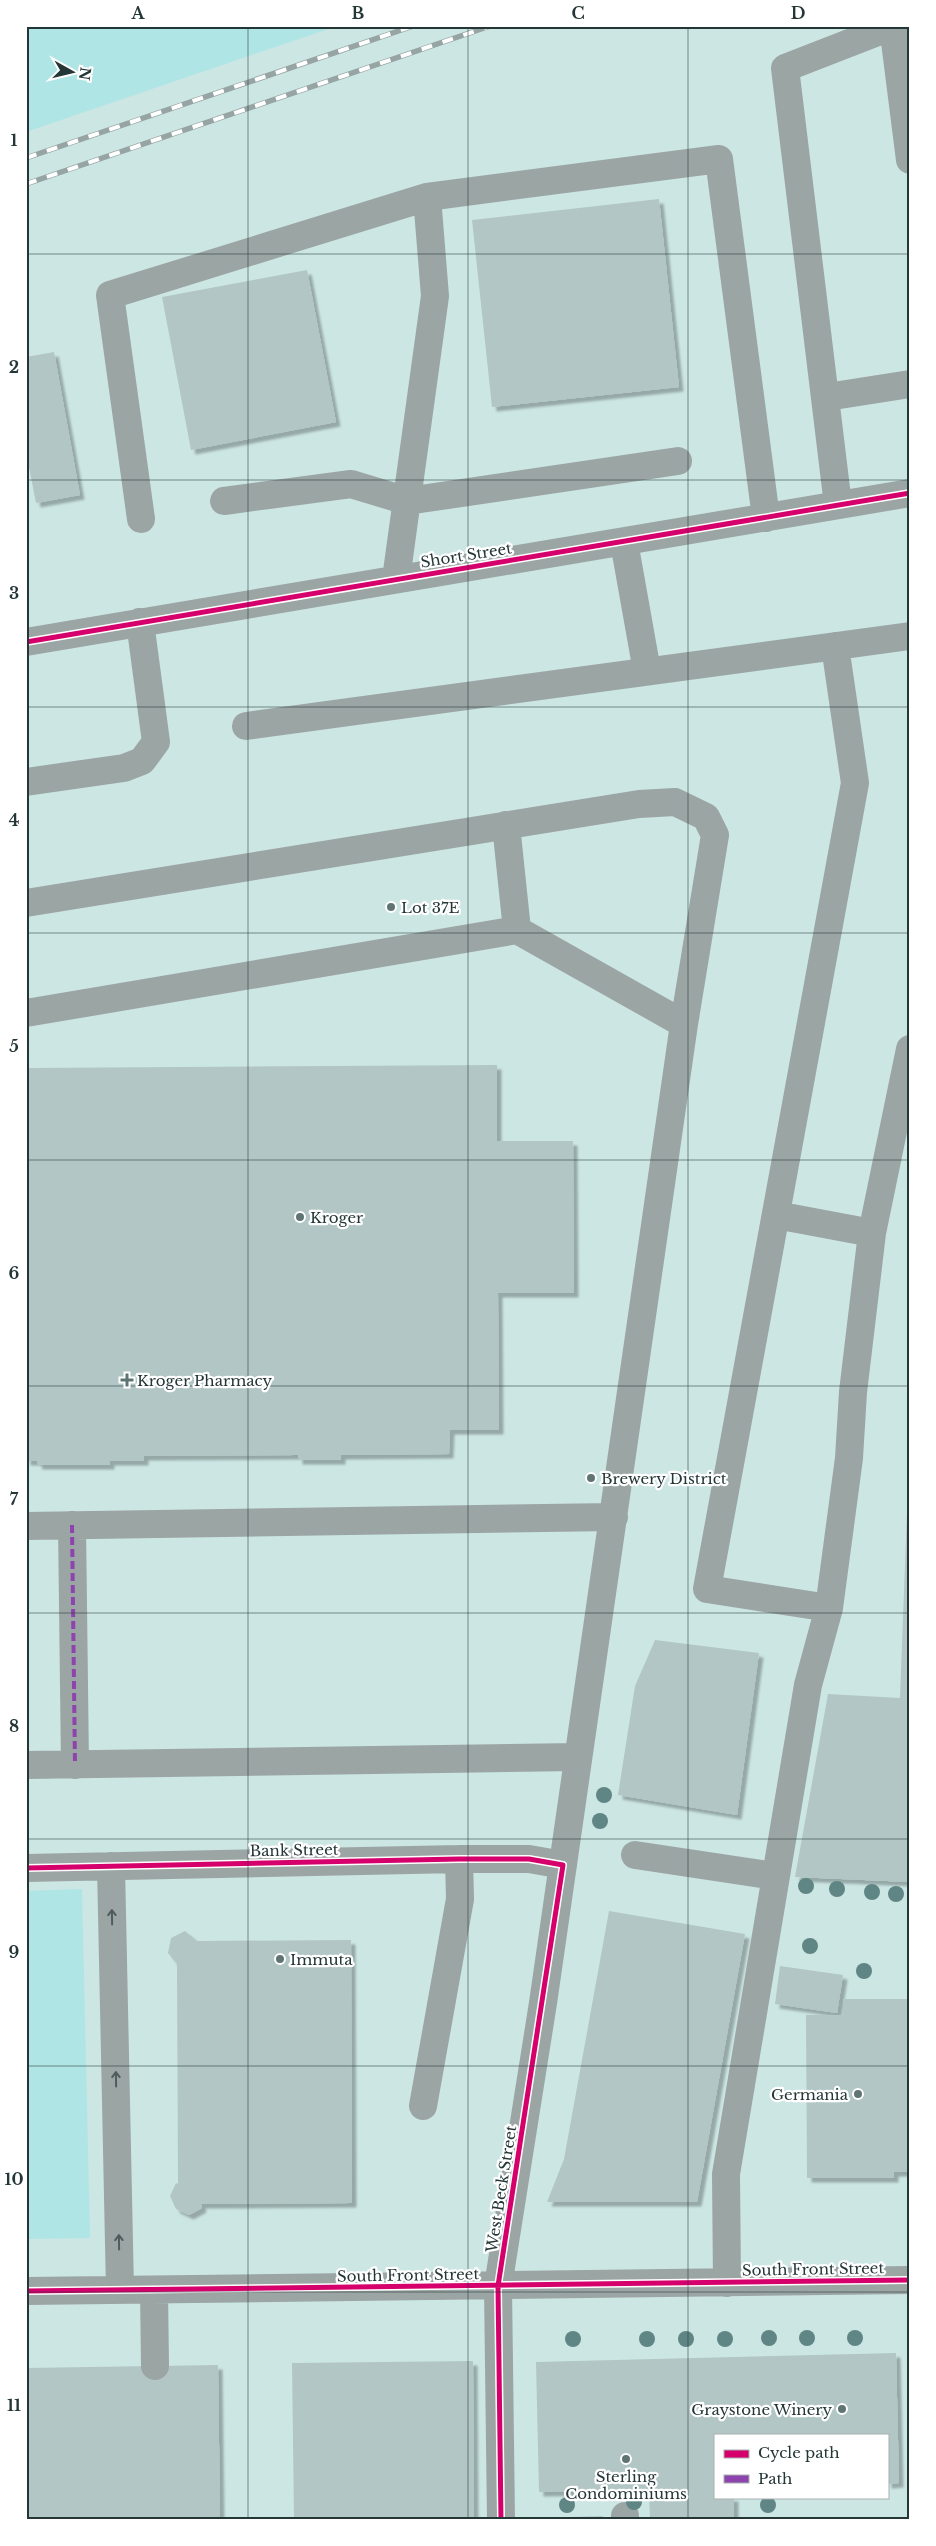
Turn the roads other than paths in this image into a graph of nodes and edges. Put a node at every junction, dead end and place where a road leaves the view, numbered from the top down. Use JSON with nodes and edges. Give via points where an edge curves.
{"nodes":[{"id":1,"x":893,"y":26,"type":"edge"},
{"id":2,"x":910,"y":160,"type":"edge"},
{"id":3,"x":427,"y":196,"type":"junction"},
{"id":4,"x":910,"y":384,"type":"edge"},
{"id":5,"x":827,"y":397,"type":"junction"},
{"id":6,"x":678,"y":461,"type":"dead end"},
{"id":7,"x":910,"y":493,"type":"edge"},
{"id":8,"x":224,"y":501,"type":"dead end"},
{"id":9,"x":407,"y":501,"type":"junction"},
{"id":10,"x":838,"y":505,"type":"junction"},
{"id":11,"x":766,"y":518,"type":"junction"},
{"id":12,"x":141,"y":519,"type":"dead end"},
{"id":13,"x":624,"y":542,"type":"junction"},
{"id":14,"x":396,"y":579,"type":"junction"},
{"id":15,"x":140,"y":622,"type":"junction"},
{"id":16,"x":910,"y":636,"type":"edge"},
{"id":17,"x":26,"y":642,"type":"edge"},
{"id":18,"x":835,"y":646,"type":"junction"},
{"id":19,"x":647,"y":671,"type":"junction"},
{"id":20,"x":246,"y":726,"type":"dead end"},
{"id":21,"x":26,"y":782,"type":"edge"},
{"id":22,"x":506,"y":824,"type":"junction"},
{"id":23,"x":26,"y":903,"type":"edge"},
{"id":24,"x":517,"y":930,"type":"junction"},
{"id":25,"x":26,"y":1014,"type":"edge"},
{"id":26,"x":684,"y":1024,"type":"junction"},
{"id":27,"x":910,"y":1049,"type":"edge"},
{"id":28,"x":906,"y":1083,"type":"edge"},
{"id":29,"x":776,"y":1214,"type":"junction"},
{"id":30,"x":872,"y":1233,"type":"junction"},
{"id":31,"x":614,"y":1517,"type":"junction"},
{"id":32,"x":72,"y":1525,"type":"junction"},
{"id":33,"x":26,"y":1526,"type":"edge"},
{"id":34,"x":829,"y":1608,"type":"junction"},
{"id":35,"x":578,"y":1757,"type":"junction"},
{"id":36,"x":75,"y":1764,"type":"junction"},
{"id":37,"x":26,"y":1765,"type":"edge"},
{"id":38,"x":635,"y":1854,"type":"dead end"},
{"id":39,"x":459,"y":1859,"type":"junction"},
{"id":40,"x":562,"y":1865,"type":"junction"},
{"id":41,"x":111,"y":1866,"type":"junction"},
{"id":42,"x":26,"y":1868,"type":"edge"},
{"id":43,"x":775,"y":1876,"type":"junction"},
{"id":44,"x":423,"y":2106,"type":"dead end"},
{"id":45,"x":910,"y":2280,"type":"edge"},
{"id":46,"x":727,"y":2283,"type":"junction"},
{"id":47,"x":498,"y":2286,"type":"junction"},
{"id":48,"x":120,"y":2290,"type":"junction"},
{"id":49,"x":154,"y":2290,"type":"junction"},
{"id":50,"x":26,"y":2291,"type":"edge"},
{"id":51,"x":155,"y":2366,"type":"dead end"},
{"id":52,"x":501,"y":2520,"type":"edge"}],
"edges":[{"from":1,"to":2,"type":"street"},
{"from":1,"to":5,"type":"street","via":[[785,68]]},
{"from":3,"to":9,"type":"street","via":[[436,296]]},
{"from":3,"to":11,"type":"street","via":[[719,159]]},
{"from":3,"to":12,"type":"street","via":[[110,295]]},
{"from":4,"to":5,"type":"street"},
{"from":5,"to":10,"type":"street"},
{"from":6,"to":9,"type":"street"},
{"from":7,"to":10,"type":"street","name":"Short Street"},
{"from":8,"to":9,"type":"street","via":[[351,484]]},
{"from":9,"to":14,"type":"street"},
{"from":10,"to":11,"type":"street","name":"Short Street"},
{"from":11,"to":13,"type":"street","name":"Short Street"},
{"from":13,"to":14,"type":"street","name":"Short Street"},
{"from":13,"to":19,"type":"street"},
{"from":14,"to":15,"type":"street","name":"Short Street"},
{"from":15,"to":17,"type":"street","name":"Short Street"},
{"from":15,"to":21,"type":"street","via":[[156,742],[142,761],[124,768]]},
{"from":16,"to":18,"type":"street"},
{"from":18,"to":19,"type":"street"},
{"from":18,"to":29,"type":"street","via":[[855,783]]},
{"from":19,"to":20,"type":"street"},
{"from":22,"to":23,"type":"street","name":"West Beck Street"},
{"from":22,"to":24,"type":"street"},
{"from":22,"to":26,"type":"street","name":"West Beck Street","via":[[639,804],[675,802],[706,817],[715,835]]},
{"from":24,"to":25,"type":"street"},
{"from":24,"to":26,"type":"street"},
{"from":26,"to":31,"type":"street","name":"West Beck Street"},
{"from":27,"to":28,"type":"street"},
{"from":28,"to":30,"type":"street"},
{"from":29,"to":30,"type":"street"},
{"from":29,"to":34,"type":"street","via":[[707,1589]]},
{"from":30,"to":34,"type":"street"},
{"from":31,"to":32,"type":"street"},
{"from":31,"to":35,"type":"street","name":"West Beck Street"},
{"from":32,"to":33,"type":"street"},
{"from":32,"to":36,"type":"street"},
{"from":34,"to":43,"type":"street","via":[[808,1685]]},
{"from":35,"to":36,"type":"street"},
{"from":35,"to":40,"type":"street","name":"West Beck Street"},
{"from":36,"to":37,"type":"street"},
{"from":38,"to":43,"type":"street"},
{"from":39,"to":40,"type":"street","name":"Bank Street","via":[[529,1859]]},
{"from":39,"to":41,"type":"street","name":"Bank Street"},
{"from":39,"to":44,"type":"street","via":[[460,1899]]},
{"from":40,"to":47,"type":"street","name":"West Beck Street"},
{"from":41,"to":42,"type":"street","name":"Bank Street"},
{"from":48,"to":41,"type":"street","one_way":true},
{"from":43,"to":46,"type":"street","via":[[726,2174]]},
{"from":45,"to":46,"type":"street","name":"South Front Street"},
{"from":46,"to":47,"type":"street","name":"South Front Street"},
{"from":47,"to":49,"type":"street","name":"South Front Street"},
{"from":47,"to":52,"type":"street","name":"West Beck Street"},
{"from":48,"to":49,"type":"street","name":"South Front Street"},
{"from":48,"to":50,"type":"street","name":"South Front Street"},
{"from":49,"to":51,"type":"street"}]}
